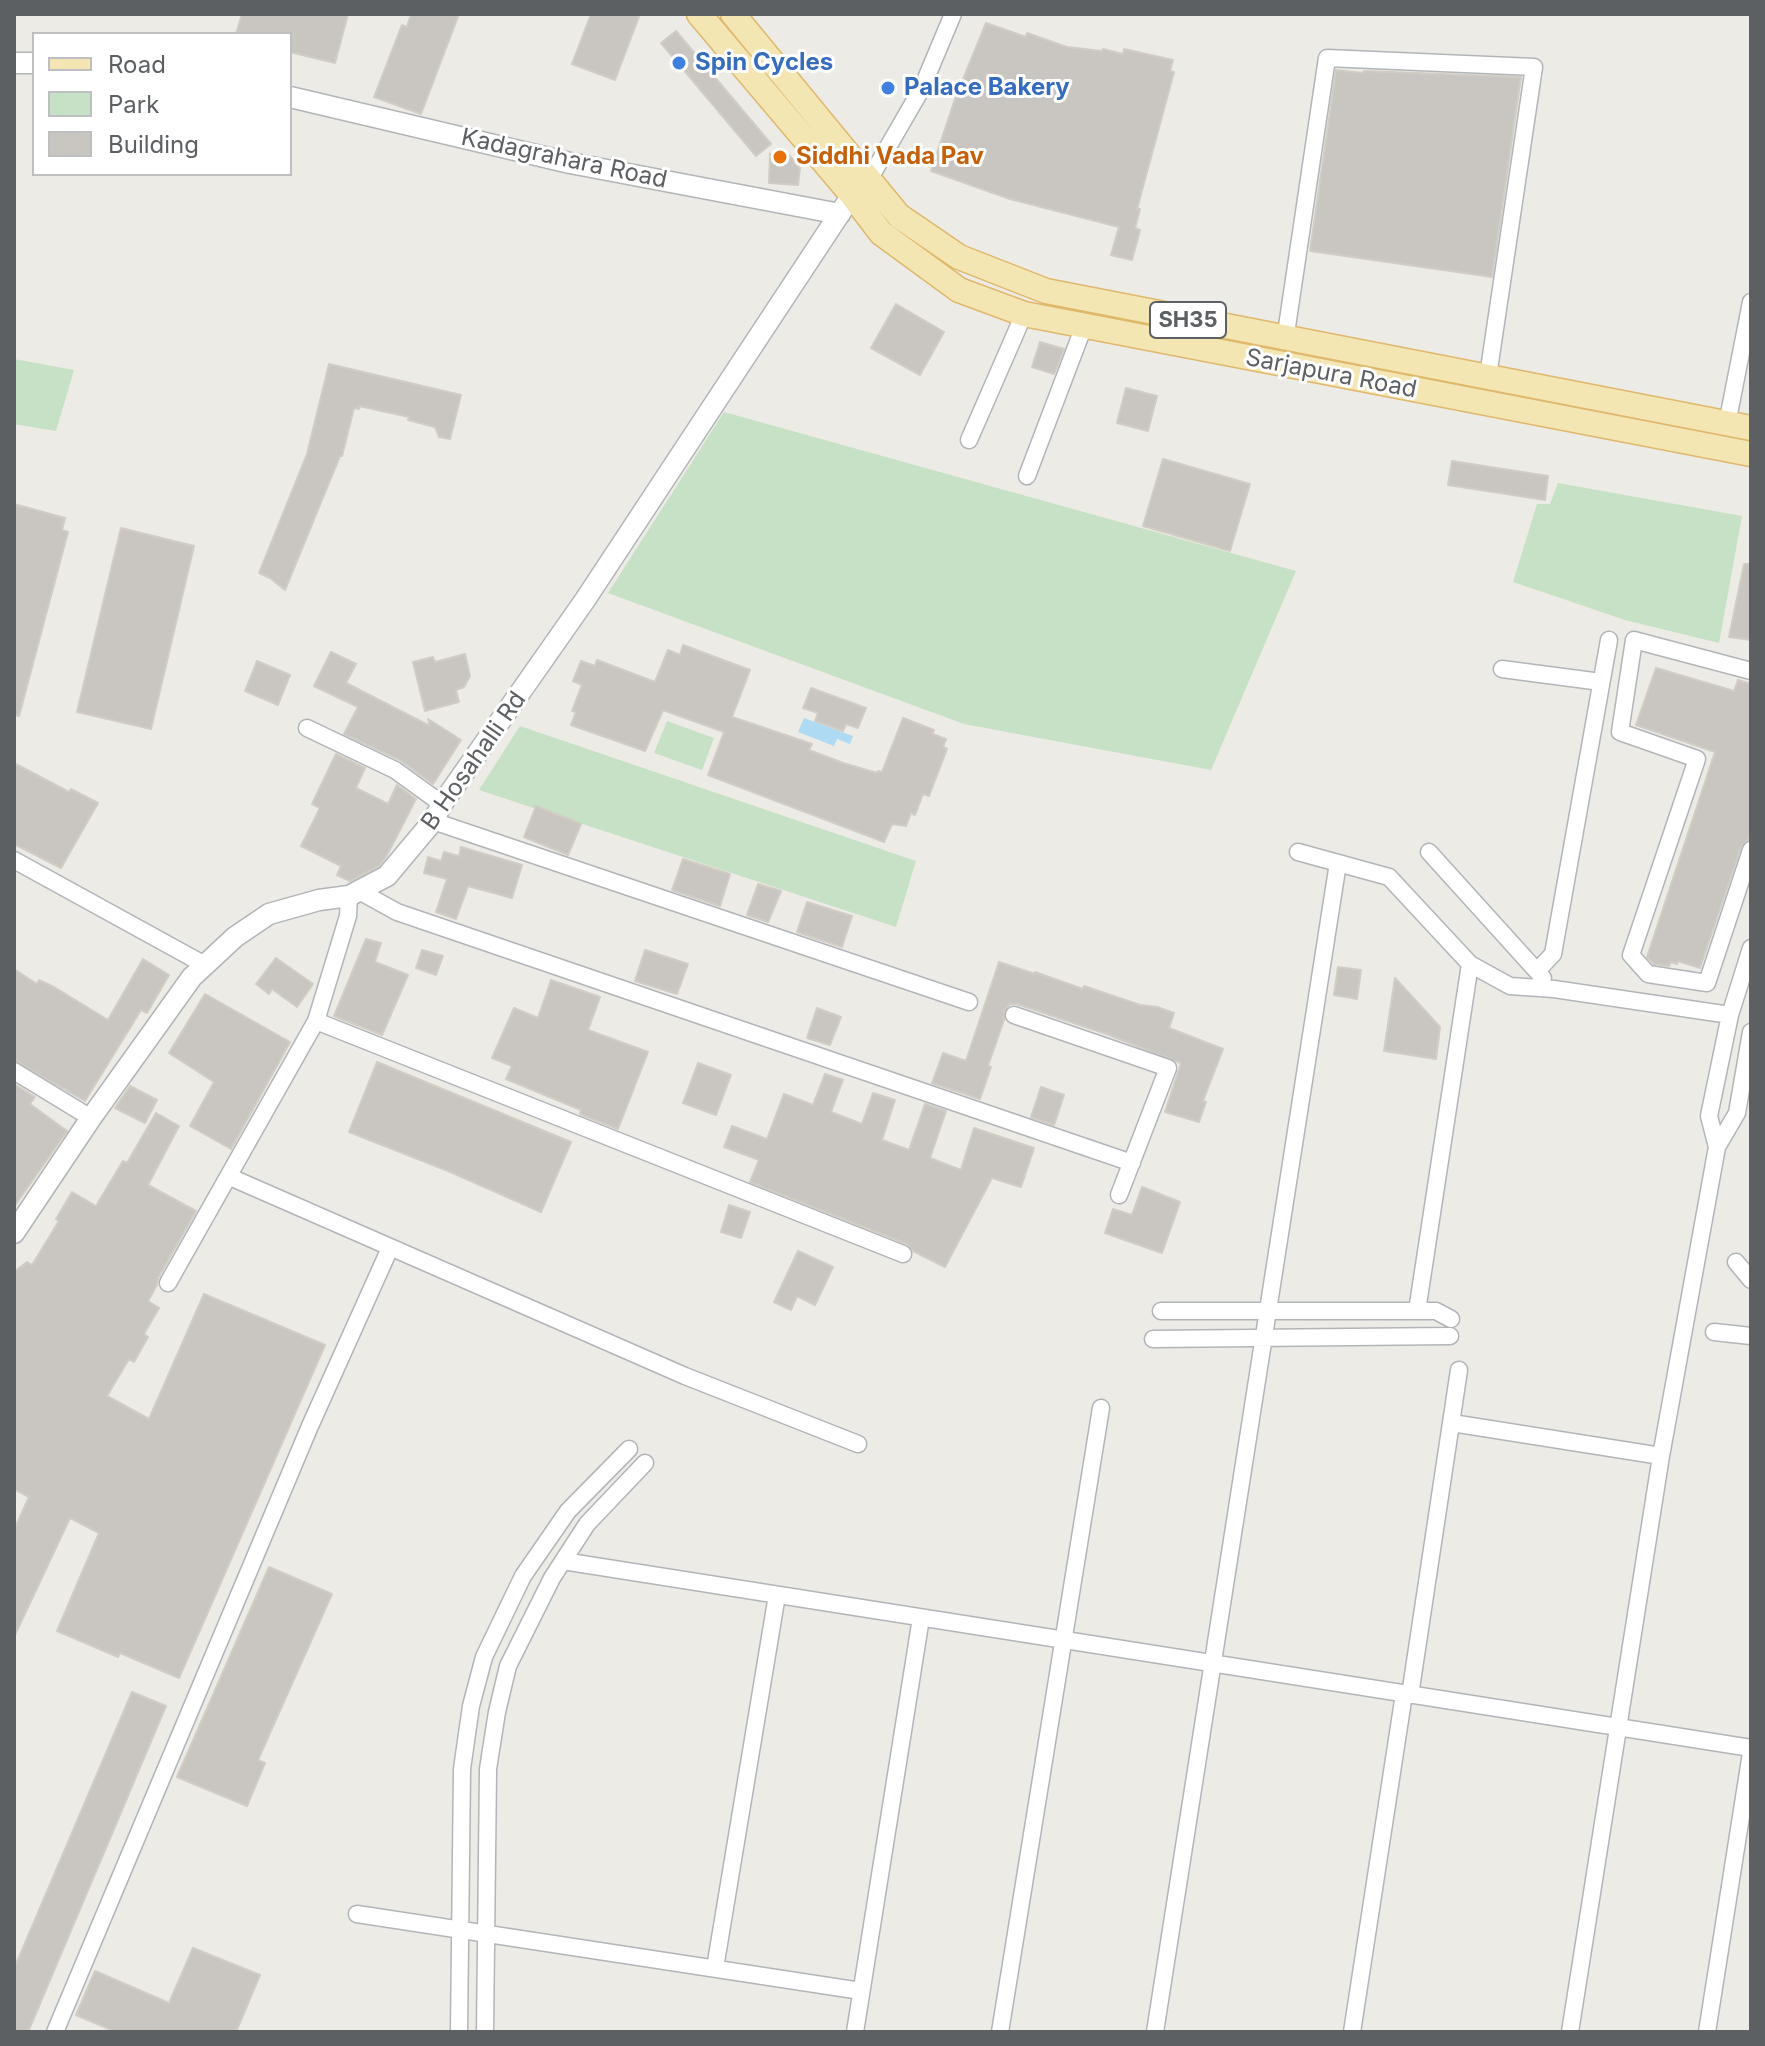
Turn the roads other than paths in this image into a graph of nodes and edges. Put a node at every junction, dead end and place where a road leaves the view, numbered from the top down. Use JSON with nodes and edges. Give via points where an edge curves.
{"nodes":[{"id":1,"x":699,"y":14,"type":"edge"},
{"id":2,"x":733,"y":14,"type":"edge"},
{"id":3,"x":953,"y":14,"type":"edge"},
{"id":4,"x":292,"y":97,"type":"edge"},
{"id":5,"x":854,"y":196,"type":"junction"},
{"id":6,"x":1751,"y":302,"type":"edge"},
{"id":7,"x":1024,"y":314,"type":"junction"},
{"id":8,"x":1084,"y":326,"type":"junction"},
{"id":9,"x":1285,"y":340,"type":"junction"},
{"id":10,"x":1488,"y":376,"type":"junction"},
{"id":11,"x":1739,"y":426,"type":"edge"},
{"id":12,"x":969,"y":440,"type":"dead end"},
{"id":13,"x":1751,"y":454,"type":"edge"},
{"id":14,"x":1027,"y":476,"type":"dead end"},
{"id":15,"x":1609,"y":640,"type":"dead end"},
{"id":16,"x":1502,"y":669,"type":"dead end"},
{"id":17,"x":1751,"y":671,"type":"edge"},
{"id":18,"x":1601,"y":682,"type":"junction"},
{"id":19,"x":307,"y":728,"type":"dead end"},
{"id":20,"x":438,"y":812,"type":"junction"},
{"id":21,"x":1751,"y":850,"type":"edge"},
{"id":22,"x":1298,"y":852,"type":"dead end"},
{"id":23,"x":1429,"y":852,"type":"dead end"},
{"id":24,"x":14,"y":860,"type":"edge"},
{"id":25,"x":1338,"y":863,"type":"junction"},
{"id":26,"x":354,"y":894,"type":"junction"},
{"id":27,"x":1751,"y":948,"type":"edge"},
{"id":28,"x":1470,"y":964,"type":"junction"},
{"id":29,"x":205,"y":965,"type":"junction"},
{"id":30,"x":1537,"y":971,"type":"junction"},
{"id":31,"x":1554,"y":989,"type":"junction"},
{"id":32,"x":969,"y":1002,"type":"dead end"},
{"id":33,"x":1014,"y":1015,"type":"dead end"},
{"id":34,"x":1730,"y":1015,"type":"junction"},
{"id":35,"x":316,"y":1021,"type":"junction"},
{"id":36,"x":1751,"y":1032,"type":"edge"},
{"id":37,"x":14,"y":1071,"type":"edge"},
{"id":38,"x":91,"y":1118,"type":"junction"},
{"id":39,"x":1717,"y":1147,"type":"junction"},
{"id":40,"x":1132,"y":1163,"type":"junction"},
{"id":41,"x":230,"y":1177,"type":"junction"},
{"id":42,"x":1119,"y":1195,"type":"dead end"},
{"id":43,"x":14,"y":1232,"type":"edge"},
{"id":44,"x":390,"y":1248,"type":"junction"},
{"id":45,"x":903,"y":1254,"type":"dead end"},
{"id":46,"x":1736,"y":1262,"type":"dead end"},
{"id":47,"x":1751,"y":1280,"type":"edge"},
{"id":48,"x":168,"y":1283,"type":"dead end"},
{"id":49,"x":1161,"y":1311,"type":"dead end"},
{"id":50,"x":1267,"y":1311,"type":"junction"},
{"id":51,"x":1417,"y":1311,"type":"junction"},
{"id":52,"x":1451,"y":1319,"type":"dead end"},
{"id":53,"x":1714,"y":1332,"type":"dead end"},
{"id":54,"x":1450,"y":1336,"type":"dead end"},
{"id":55,"x":1751,"y":1336,"type":"edge"},
{"id":56,"x":1262,"y":1337,"type":"junction"},
{"id":57,"x":1153,"y":1339,"type":"dead end"},
{"id":58,"x":1459,"y":1370,"type":"dead end"},
{"id":59,"x":1101,"y":1408,"type":"dead end"},
{"id":60,"x":1452,"y":1423,"type":"junction"},
{"id":61,"x":858,"y":1444,"type":"dead end"},
{"id":62,"x":629,"y":1449,"type":"dead end"},
{"id":63,"x":1661,"y":1456,"type":"junction"},
{"id":64,"x":645,"y":1463,"type":"dead end"},
{"id":65,"x":563,"y":1561,"type":"junction"},
{"id":66,"x":777,"y":1595,"type":"junction"},
{"id":67,"x":921,"y":1618,"type":"junction"},
{"id":68,"x":1064,"y":1640,"type":"junction"},
{"id":69,"x":1212,"y":1664,"type":"junction"},
{"id":70,"x":1407,"y":1694,"type":"junction"},
{"id":71,"x":1618,"y":1727,"type":"junction"},
{"id":72,"x":1751,"y":1751,"type":"edge"},
{"id":73,"x":357,"y":1914,"type":"dead end"},
{"id":74,"x":460,"y":1929,"type":"junction"},
{"id":75,"x":486,"y":1933,"type":"junction"},
{"id":76,"x":715,"y":1968,"type":"junction"},
{"id":77,"x":861,"y":1991,"type":"junction"},
{"id":78,"x":55,"y":2032,"type":"edge"},
{"id":79,"x":459,"y":2032,"type":"edge"},
{"id":80,"x":485,"y":2032,"type":"edge"},
{"id":81,"x":855,"y":2032,"type":"edge"},
{"id":82,"x":1000,"y":2032,"type":"edge"},
{"id":83,"x":1155,"y":2032,"type":"edge"},
{"id":84,"x":1352,"y":2032,"type":"edge"},
{"id":85,"x":1570,"y":2032,"type":"edge"},
{"id":86,"x":1707,"y":2032,"type":"edge"}],
"edges":[{"from":1,"to":5,"type":"main road","name":"Sarjapura Road"},
{"from":2,"to":5,"type":"main road","name":"Sarjapura Road","number":"SH35"},
{"from":3,"to":5,"type":"street","via":[[922,88]]},
{"from":4,"to":5,"type":"street","name":"Kadagrahara Road","via":[[570,163]]},
{"from":5,"to":7,"type":"main road","name":"Sarjapura Road","via":[[881,233],[959,290]]},
{"from":5,"to":9,"type":"main road","name":"Sarjapura Road","number":"SH35","via":[[899,216],[959,257],[1046,291]]},
{"from":5,"to":20,"type":"street","name":"B Hosahalli Rd"},
{"from":6,"to":11,"type":"street"},
{"from":7,"to":8,"type":"main road","name":"Sarjapura Road"},
{"from":7,"to":12,"type":"street"},
{"from":8,"to":13,"type":"main road","name":"Sarjapura Road"},
{"from":8,"to":14,"type":"street"},
{"from":9,"to":10,"type":"main road","name":"Sarjapura Road","number":"SH35"},
{"from":9,"to":10,"type":"street","via":[[1327,58],[1534,67]]},
{"from":10,"to":11,"type":"main road","name":"Sarjapura Road","number":"SH35"},
{"from":15,"to":18,"type":"street"},
{"from":16,"to":18,"type":"street"},
{"from":17,"to":21,"type":"street","via":[[1634,640],[1620,732],[1697,759],[1631,955],[1648,974],[1707,983]]},
{"from":18,"to":30,"type":"street","via":[[1553,954]]},
{"from":19,"to":20,"type":"street","via":[[395,770]]},
{"from":20,"to":26,"type":"street","name":"B Hosahalli Rd","via":[[387,876]]},
{"from":20,"to":32,"type":"street"},
{"from":22,"to":25,"type":"street"},
{"from":23,"to":30,"type":"street"},
{"from":24,"to":29,"type":"street"},
{"from":25,"to":28,"type":"street","via":[[1389,877]]},
{"from":25,"to":50,"type":"street"},
{"from":26,"to":29,"type":"street","name":"B Hosahalli Rd","via":[[269,914]]},
{"from":26,"to":35,"type":"street"},
{"from":26,"to":40,"type":"street"},
{"from":27,"to":34,"type":"street"},
{"from":28,"to":31,"type":"street","via":[[1510,986]]},
{"from":28,"to":51,"type":"street"},
{"from":29,"to":38,"type":"street","name":"B Hosahalli Rd"},
{"from":30,"to":31,"type":"street"},
{"from":31,"to":34,"type":"street"},
{"from":33,"to":40,"type":"street","via":[[1168,1068]]},
{"from":34,"to":39,"type":"street","via":[[1709,1116]]},
{"from":35,"to":41,"type":"street"},
{"from":35,"to":45,"type":"street"},
{"from":36,"to":39,"type":"street","via":[[1737,1113]]},
{"from":37,"to":38,"type":"street"},
{"from":38,"to":43,"type":"street","name":"B Hosahalli Rd"},
{"from":39,"to":63,"type":"street"},
{"from":40,"to":42,"type":"street"},
{"from":41,"to":44,"type":"street"},
{"from":41,"to":48,"type":"street"},
{"from":44,"to":61,"type":"street","via":[[685,1376]]},
{"from":44,"to":78,"type":"street"},
{"from":46,"to":47,"type":"street"},
{"from":49,"to":50,"type":"street"},
{"from":50,"to":51,"type":"street"},
{"from":50,"to":56,"type":"street"},
{"from":51,"to":52,"type":"street","via":[[1436,1311]]},
{"from":53,"to":55,"type":"street"},
{"from":54,"to":56,"type":"street"},
{"from":56,"to":57,"type":"street"},
{"from":56,"to":69,"type":"street"},
{"from":58,"to":60,"type":"street"},
{"from":59,"to":68,"type":"street"},
{"from":60,"to":63,"type":"street"},
{"from":60,"to":70,"type":"street"},
{"from":62,"to":74,"type":"street","via":[[568,1511],[523,1576],[484,1657],[462,1769]]},
{"from":63,"to":71,"type":"street"},
{"from":64,"to":65,"type":"street","via":[[587,1524]]},
{"from":65,"to":66,"type":"street"},
{"from":65,"to":75,"type":"street","via":[[508,1666],[497,1712],[488,1769]]},
{"from":66,"to":67,"type":"street"},
{"from":66,"to":76,"type":"street"},
{"from":67,"to":68,"type":"street"},
{"from":67,"to":77,"type":"street"},
{"from":68,"to":69,"type":"street"},
{"from":68,"to":82,"type":"street"},
{"from":69,"to":70,"type":"street"},
{"from":69,"to":83,"type":"street"},
{"from":70,"to":71,"type":"street"},
{"from":70,"to":84,"type":"street"},
{"from":71,"to":72,"type":"street"},
{"from":71,"to":85,"type":"street"},
{"from":72,"to":86,"type":"street"},
{"from":73,"to":74,"type":"street"},
{"from":74,"to":75,"type":"street"},
{"from":74,"to":79,"type":"street"},
{"from":75,"to":76,"type":"street"},
{"from":75,"to":80,"type":"street"},
{"from":76,"to":77,"type":"street"},
{"from":77,"to":81,"type":"street"}]}
